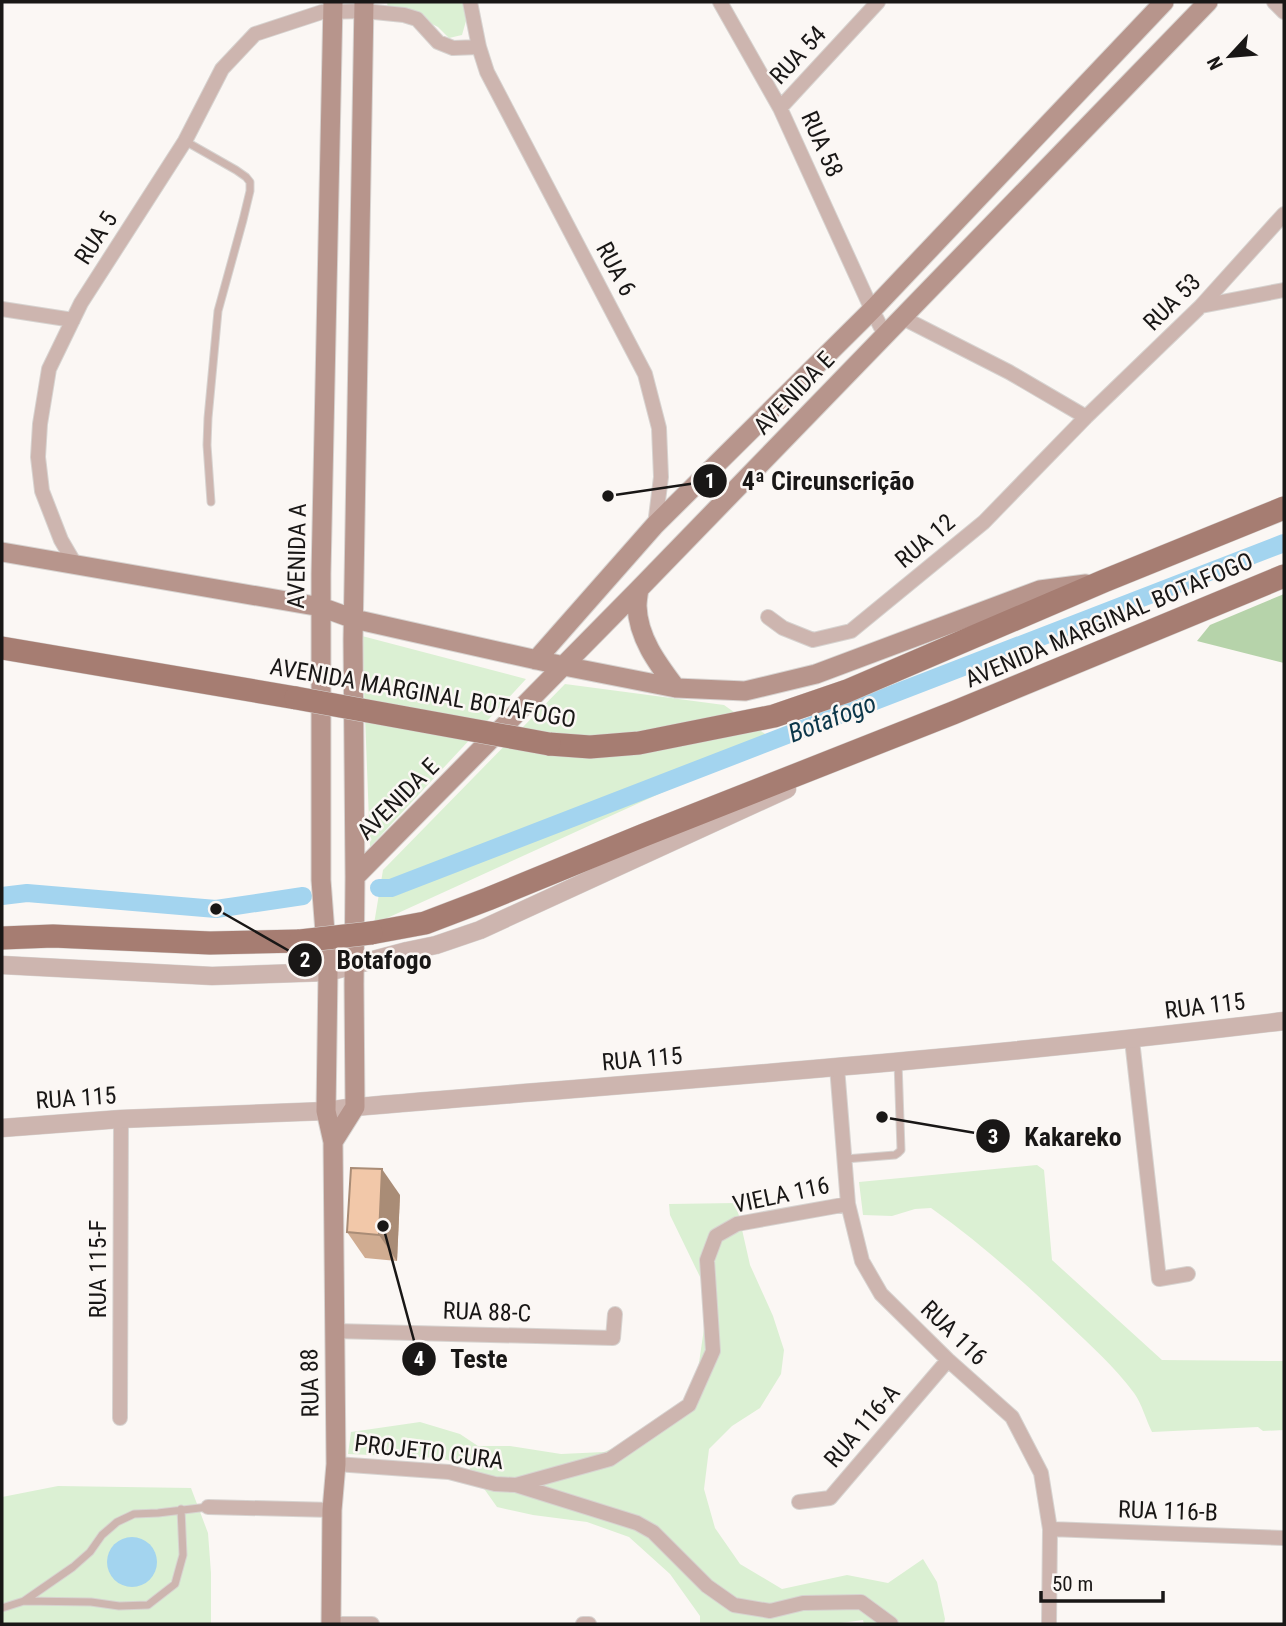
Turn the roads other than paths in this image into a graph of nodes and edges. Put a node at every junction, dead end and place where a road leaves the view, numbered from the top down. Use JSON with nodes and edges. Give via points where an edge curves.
{"nodes":[{"id":1,"x":470,"y":2,"type":"edge"},
{"id":2,"x":720,"y":2,"type":"edge"},
{"id":3,"x":878,"y":2,"type":"edge"},
{"id":4,"x":1164,"y":2,"type":"edge"},
{"id":5,"x":1208,"y":2,"type":"edge"},
{"id":6,"x":1274,"y":2,"type":"edge"},
{"id":7,"x":359,"y":5,"type":"edge"},
{"id":8,"x":332,"y":7,"type":"edge"},
{"id":9,"x":1284,"y":12,"type":"edge"},
{"id":10,"x":479,"y":47,"type":"junction"},
{"id":11,"x":780,"y":108,"type":"junction"},
{"id":12,"x":185,"y":141,"type":"junction"},
{"id":13,"x":1284,"y":214,"type":"edge"},
{"id":14,"x":1284,"y":290,"type":"edge"},
{"id":15,"x":1201,"y":306,"type":"junction"},
{"id":16,"x":2,"y":309,"type":"edge"},
{"id":17,"x":872,"y":310,"type":"junction"},
{"id":18,"x":903,"y":318,"type":"junction"},
{"id":19,"x":73,"y":320,"type":"junction"},
{"id":20,"x":885,"y":335,"type":"junction"},
{"id":21,"x":1086,"y":416,"type":"junction"},
{"id":22,"x":211,"y":502,"type":"dead end"},
{"id":23,"x":1284,"y":508,"type":"edge"},
{"id":24,"x":655,"y":525,"type":"junction"},
{"id":25,"x":2,"y":552,"type":"edge"},
{"id":26,"x":75,"y":564,"type":"junction"},
{"id":27,"x":1284,"y":576,"type":"edge"},
{"id":28,"x":1104,"y":581,"type":"junction"},
{"id":29,"x":639,"y":589,"type":"junction"},
{"id":30,"x":321,"y":607,"type":"junction"},
{"id":31,"x":768,"y":617,"type":"dead end"},
{"id":32,"x":354,"y":619,"type":"junction"},
{"id":33,"x":2,"y":648,"type":"edge"},
{"id":34,"x":536,"y":660,"type":"junction"},
{"id":35,"x":564,"y":666,"type":"junction"},
{"id":36,"x":676,"y":688,"type":"junction"},
{"id":37,"x":953,"y":713,"type":"junction"},
{"id":38,"x":355,"y":877,"type":"junction"},
{"id":39,"x":2,"y":938,"type":"edge"},
{"id":40,"x":2,"y":965,"type":"edge"},
{"id":41,"x":354,"y":965,"type":"junction"},
{"id":42,"x":328,"y":972,"type":"junction"},
{"id":43,"x":1284,"y":1021,"type":"edge"},
{"id":44,"x":1132,"y":1040,"type":"junction"},
{"id":45,"x":898,"y":1061,"type":"junction"},
{"id":46,"x":837,"y":1067,"type":"junction"},
{"id":47,"x":355,"y":1107,"type":"junction"},
{"id":48,"x":326,"y":1111,"type":"junction"},
{"id":49,"x":121,"y":1119,"type":"junction"},
{"id":50,"x":2,"y":1128,"type":"edge"},
{"id":51,"x":333,"y":1142,"type":"junction"},
{"id":52,"x":845,"y":1159,"type":"junction"},
{"id":53,"x":848,"y":1204,"type":"junction"},
{"id":54,"x":1188,"y":1274,"type":"dead end"},
{"id":55,"x":615,"y":1314,"type":"dead end"},
{"id":56,"x":334,"y":1331,"type":"junction"},
{"id":57,"x":713,"y":1351,"type":"joint"},
{"id":58,"x":948,"y":1360,"type":"junction"},
{"id":59,"x":120,"y":1418,"type":"dead end"},
{"id":60,"x":336,"y":1464,"type":"junction"},
{"id":61,"x":516,"y":1485,"type":"junction"},
{"id":62,"x":799,"y":1503,"type":"dead end"},
{"id":63,"x":208,"y":1507,"type":"joint"},
{"id":64,"x":181,"y":1509,"type":"junction"},
{"id":65,"x":332,"y":1510,"type":"junction"},
{"id":66,"x":1050,"y":1529,"type":"junction"},
{"id":67,"x":1284,"y":1538,"type":"edge"},
{"id":68,"x":24,"y":1601,"type":"junction"},
{"id":69,"x":2,"y":1608,"type":"edge"},
{"id":70,"x":331,"y":1624,"type":"edge"},
{"id":71,"x":372,"y":1624,"type":"edge"},
{"id":72,"x":583,"y":1624,"type":"edge"},
{"id":73,"x":589,"y":1624,"type":"edge"},
{"id":74,"x":891,"y":1624,"type":"edge"},
{"id":75,"x":1049,"y":1624,"type":"edge"}],
"edges":[{"from":1,"to":10,"type":"street","name":"RUA 6"},
{"from":2,"to":11,"type":"street","name":"RUA 58"},
{"from":3,"to":11,"type":"street","name":"RUA 54"},
{"from":4,"to":17,"type":"main road","name":"AVENIDA E"},
{"from":5,"to":18,"type":"main road","name":"AVENIDA E"},
{"from":6,"to":9,"type":"street"},
{"from":7,"to":8,"type":"street","name":"RUA 5"},
{"from":7,"to":10,"type":"street","name":"RUA 5","via":[[417,19],[438,42],[453,48]]},
{"from":7,"to":32,"type":"main road"},
{"from":8,"to":12,"type":"street","name":"RUA 5","via":[[255,34],[222,69]]},
{"from":8,"to":30,"type":"main road","name":"AVENIDA A"},
{"from":10,"to":24,"type":"street","name":"RUA 6","via":[[487,72],[645,374],[659,428],[661,477]]},
{"from":11,"to":17,"type":"street","name":"RUA 58"},
{"from":12,"to":19,"type":"street","name":"RUA 5"},
{"from":12,"to":22,"type":"lane","via":[[250,182],[218,312],[207,445]]},
{"from":13,"to":15,"type":"street","name":"RUA 53"},
{"from":14,"to":15,"type":"street"},
{"from":15,"to":21,"type":"street","name":"RUA 53"},
{"from":16,"to":19,"type":"street"},
{"from":17,"to":20,"type":"street","name":"RUA 58"},
{"from":17,"to":24,"type":"main road","name":"AVENIDA E"},
{"from":18,"to":20,"type":"main road","name":"AVENIDA E"},
{"from":18,"to":21,"type":"street"},
{"from":19,"to":26,"type":"street","name":"RUA 5","via":[[49,369],[38,457],[42,491]]},
{"from":20,"to":29,"type":"main road","name":"AVENIDA E"},
{"from":21,"to":31,"type":"street","name":"RUA 12","via":[[984,522],[852,631],[813,640]]},
{"from":23,"to":28,"type":"main road","name":"AVENIDA MARGINAL BOTAFOGO"},
{"from":24,"to":34,"type":"main road","name":"AVENIDA E"},
{"from":25,"to":26,"type":"main road","name":"AVENIDA MARGINAL BOTAFOGO"},
{"from":26,"to":30,"type":"main road","name":"AVENIDA MARGINAL BOTAFOGO"},
{"from":27,"to":37,"type":"main road","name":"AVENIDA MARGINAL BOTAFOGO"},
{"from":28,"to":33,"type":"main road","name":"AVENIDA MARGINAL BOTAFOGO","bridge":true,"via":[[847,691],[774,716],[639,743],[590,747],[549,744]]},
{"from":28,"to":36,"type":"main road","name":"AVENIDA MARGINAL BOTAFOGO","via":[[1040,590],[816,674],[746,691]]},
{"from":29,"to":35,"type":"main road","name":"AVENIDA E"},
{"from":29,"to":36,"type":"main road","via":[[637,607],[643,636]]},
{"from":30,"to":32,"type":"main road","name":"AVENIDA MARGINAL BOTAFOGO"},
{"from":30,"to":42,"type":"main road","name":"AVENIDA A","via":[[321,890]]},
{"from":32,"to":34,"type":"main road","name":"AVENIDA MARGINAL BOTAFOGO"},
{"from":32,"to":38,"type":"main road"},
{"from":34,"to":35,"type":"main road","name":"AVENIDA MARGINAL BOTAFOGO"},
{"from":35,"to":36,"type":"main road","name":"AVENIDA MARGINAL BOTAFOGO"},
{"from":35,"to":38,"type":"main road","name":"AVENIDA E"},
{"from":37,"to":39,"type":"main road","name":"AVENIDA MARGINAL BOTAFOGO","bridge":true,"via":[[425,923],[300,941]]},
{"from":37,"to":41,"type":"street","name":"AVENIDA MARGINAL BOTAFOGO","via":[[480,930],[436,946]]},
{"from":38,"to":41,"type":"main road"},
{"from":40,"to":42,"type":"street","name":"AVENIDA MARGINAL BOTAFOGO","via":[[212,976]]},
{"from":41,"to":42,"type":"street","name":"AVENIDA MARGINAL BOTAFOGO"},
{"from":41,"to":47,"type":"main road"},
{"from":42,"to":48,"type":"main road","name":"AVENIDA A"},
{"from":43,"to":44,"type":"street","name":"RUA 115"},
{"from":44,"to":45,"type":"street","name":"RUA 115"},
{"from":44,"to":54,"type":"street","via":[[1159,1279]]},
{"from":45,"to":46,"type":"street","name":"RUA 115"},
{"from":45,"to":52,"type":"lane","via":[[901,1150],[895,1155]]},
{"from":46,"to":47,"type":"street","name":"RUA 115"},
{"from":46,"to":52,"type":"street","name":"RUA 116"},
{"from":47,"to":48,"type":"street","name":"RUA 115"},
{"from":47,"to":51,"type":"main road"},
{"from":48,"to":49,"type":"street","name":"RUA 115"},
{"from":48,"to":51,"type":"main road","name":"RUA 88"},
{"from":49,"to":50,"type":"street","name":"RUA 115"},
{"from":49,"to":59,"type":"street","name":"RUA 115-F"},
{"from":51,"to":56,"type":"main road","name":"RUA 88"},
{"from":52,"to":53,"type":"street","name":"RUA 116"},
{"from":53,"to":57,"type":"street","name":"VIELA 116","via":[[737,1224],[716,1236],[707,1260]]},
{"from":53,"to":58,"type":"street","name":"RUA 116","via":[[862,1261],[881,1294]]},
{"from":55,"to":56,"type":"street","name":"RUA 88-C","via":[[613,1338]]},
{"from":56,"to":60,"type":"main road","name":"RUA 88"},
{"from":57,"to":61,"type":"street","name":"PROJETO CURA","via":[[689,1405],[678,1413],[610,1459]]},
{"from":58,"to":62,"type":"street","name":"RUA 116-A","via":[[830,1498]]},
{"from":58,"to":66,"type":"street","name":"RUA 116","via":[[1012,1417],[1041,1473]]},
{"from":60,"to":61,"type":"street","name":"PROJETO CURA","via":[[449,1472]]},
{"from":60,"to":65,"type":"main road","name":"RUA 88"},
{"from":61,"to":74,"type":"street","name":"PROJETO CURA","via":[[637,1523],[734,1605],[769,1611],[803,1603],[862,1602]]},
{"from":63,"to":64,"type":"lane"},
{"from":63,"to":65,"type":"street"},
{"from":64,"to":68,"type":"lane","via":[[134,1514],[117,1522],[73,1567]]},
{"from":64,"to":68,"type":"lane","via":[[183,1555],[175,1584],[148,1605]]},
{"from":65,"to":70,"type":"main road","name":"RUA 88"},
{"from":66,"to":67,"type":"street","name":"RUA 116-B"},
{"from":66,"to":75,"type":"street","name":"RUA 116"},
{"from":68,"to":69,"type":"lane"},
{"from":70,"to":71,"type":"street"},
{"from":72,"to":73,"type":"street"}]}
